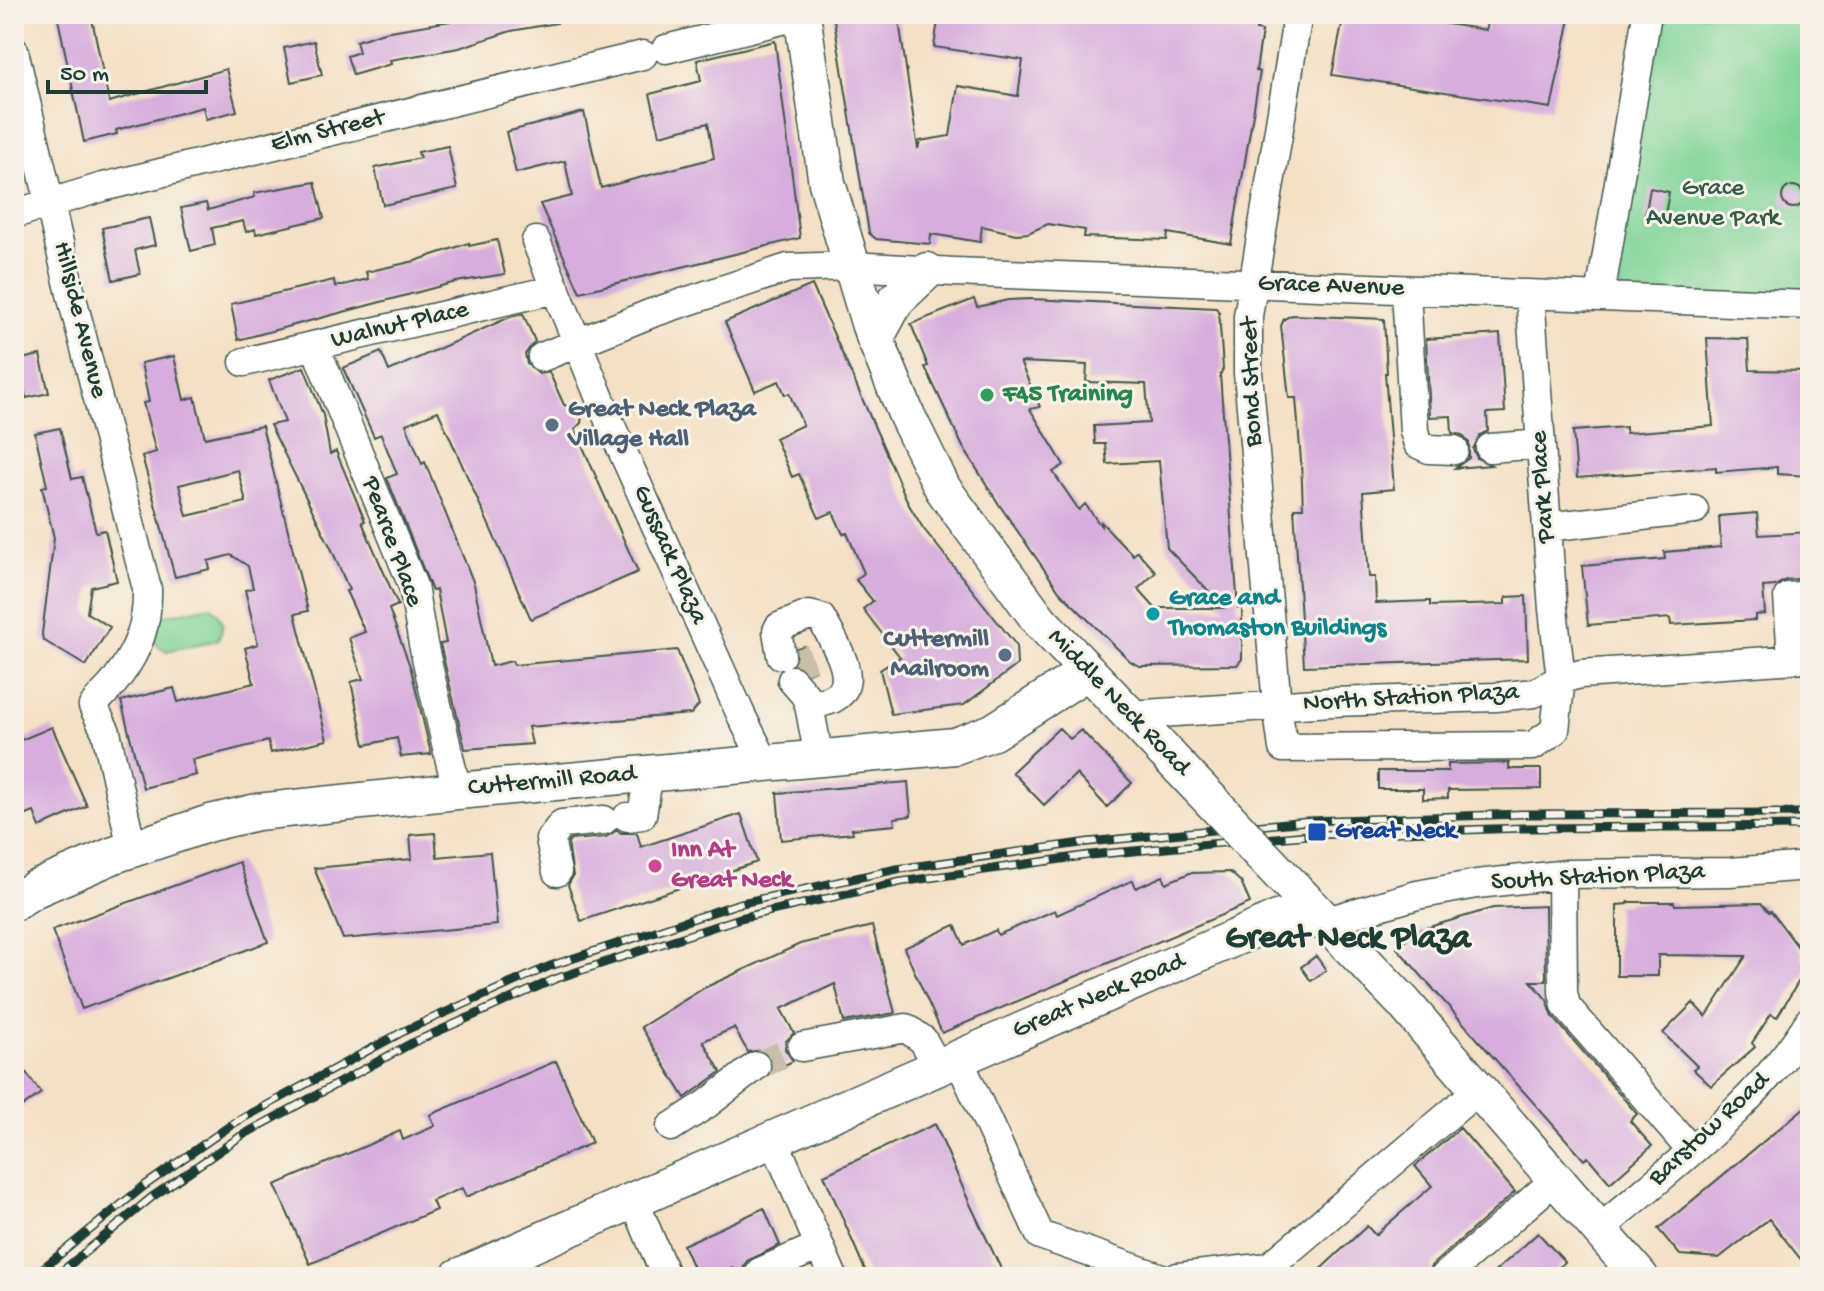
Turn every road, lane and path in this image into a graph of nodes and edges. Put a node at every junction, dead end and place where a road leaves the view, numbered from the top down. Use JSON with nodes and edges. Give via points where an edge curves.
{"nodes":[{"id":1,"x":802,"y":14,"type":"edge"},
{"id":2,"x":1298,"y":14,"type":"edge"},
{"id":3,"x":1647,"y":14,"type":"edge"},
{"id":4,"x":14,"y":51,"type":"edge"},
{"id":5,"x":51,"y":203,"type":"junction"},
{"id":6,"x":14,"y":214,"type":"edge"},
{"id":7,"x":536,"y":241,"type":"dead end"},
{"id":8,"x":852,"y":266,"type":"junction"},
{"id":9,"x":927,"y":271,"type":"junction"},
{"id":10,"x":1255,"y":284,"type":"junction"},
{"id":11,"x":556,"y":289,"type":"junction"},
{"id":12,"x":1406,"y":290,"type":"junction"},
{"id":13,"x":1530,"y":295,"type":"junction"},
{"id":14,"x":1600,"y":296,"type":"junction"},
{"id":15,"x":1810,"y":305,"type":"edge"},
{"id":16,"x":875,"y":339,"type":"junction"},
{"id":17,"x":578,"y":344,"type":"junction"},
{"id":18,"x":315,"y":346,"type":"junction"},
{"id":19,"x":542,"y":357,"type":"dead end"},
{"id":20,"x":244,"y":362,"type":"dead end"},
{"id":21,"x":1541,"y":444,"type":"junction"},
{"id":22,"x":1490,"y":448,"type":"dead end"},
{"id":23,"x":1454,"y":450,"type":"dead end"},
{"id":24,"x":1694,"y":510,"type":"dead end"},
{"id":25,"x":1547,"y":527,"type":"junction"},
{"id":26,"x":1810,"y":595,"type":"edge"},
{"id":27,"x":1801,"y":658,"type":"edge"},
{"id":28,"x":795,"y":671,"type":"tunnel mouth"},
{"id":29,"x":1088,"y":671,"type":"junction"},
{"id":30,"x":1561,"y":679,"type":"junction"},
{"id":31,"x":1277,"y":705,"type":"junction"},
{"id":32,"x":1129,"y":715,"type":"junction"},
{"id":33,"x":819,"y":758,"type":"junction"},
{"id":34,"x":765,"y":763,"type":"junction"},
{"id":35,"x":649,"y":773,"type":"junction"},
{"id":36,"x":561,"y":781,"type":"junction"},
{"id":37,"x":457,"y":791,"type":"junction"},
{"id":38,"x":564,"y":831,"type":"junction"},
{"id":39,"x":132,"y":848,"type":"junction"},
{"id":40,"x":1810,"y":866,"type":"edge"},
{"id":41,"x":557,"y":872,"type":"dead end"},
{"id":42,"x":1730,"y":872,"type":"junction"},
{"id":43,"x":1562,"y":875,"type":"junction"},
{"id":44,"x":1810,"y":887,"type":"edge"},
{"id":45,"x":14,"y":902,"type":"edge"},
{"id":46,"x":1327,"y":921,"type":"junction"},
{"id":47,"x":1810,"y":1020,"type":"edge"},
{"id":48,"x":802,"y":1047,"type":"tunnel mouth"},
{"id":49,"x":756,"y":1066,"type":"tunnel mouth"},
{"id":50,"x":955,"y":1068,"type":"junction"},
{"id":51,"x":1478,"y":1090,"type":"junction"},
{"id":52,"x":671,"y":1127,"type":"dead end"},
{"id":53,"x":778,"y":1150,"type":"junction"},
{"id":54,"x":1691,"y":1150,"type":"junction"},
{"id":55,"x":1556,"y":1179,"type":"junction"},
{"id":56,"x":642,"y":1219,"type":"junction"},
{"id":57,"x":1599,"y":1230,"type":"junction"},
{"id":58,"x":819,"y":1246,"type":"junction"},
{"id":59,"x":760,"y":1272,"type":"dead end"},
{"id":60,"x":458,"y":1277,"type":"edge"},
{"id":61,"x":514,"y":1277,"type":"edge"},
{"id":62,"x":666,"y":1277,"type":"edge"},
{"id":63,"x":833,"y":1277,"type":"edge"},
{"id":64,"x":1159,"y":1277,"type":"edge"},
{"id":65,"x":1178,"y":1277,"type":"edge"},
{"id":66,"x":1444,"y":1277,"type":"edge"},
{"id":67,"x":1640,"y":1277,"type":"edge"}],
"edges":[{"from":1,"to":5,"type":"street","name":"Elm Street"},
{"from":1,"to":8,"type":"main road","name":"Middle Neck Road","via":[[827,183]]},
{"from":2,"to":10,"type":"street","name":"Bond Street"},
{"from":3,"to":14,"type":"street"},
{"from":4,"to":5,"type":"street","name":"Hillside Avenue"},
{"from":5,"to":6,"type":"street","name":"Elm Street"},
{"from":5,"to":39,"type":"street","name":"Hillside Avenue","via":[[147,589],[142,635],[117,679],[93,706],[106,732]]},
{"from":7,"to":11,"type":"street","name":"Gussack Plaza"},
{"from":8,"to":9,"type":"street","name":"Grace Avenue"},
{"from":8,"to":16,"type":"main road","name":"Middle Neck Road"},
{"from":8,"to":17,"type":"street","via":[[788,268]]},
{"from":9,"to":10,"type":"street","name":"Grace Avenue"},
{"from":9,"to":16,"type":"main road","via":[[896,300]]},
{"from":10,"to":12,"type":"street","name":"Grace Avenue"},
{"from":10,"to":31,"type":"street","name":"Bond Street","via":[[1248,316],[1248,373]]},
{"from":11,"to":17,"type":"street","name":"Gussack Plaza"},
{"from":11,"to":18,"type":"street","name":"Walnut Place"},
{"from":12,"to":13,"type":"street","name":"Grace Avenue"},
{"from":12,"to":23,"type":"street","via":[[1414,431],[1418,444]]},
{"from":13,"to":14,"type":"street","name":"Grace Avenue"},
{"from":13,"to":21,"type":"street","name":"Park Place"},
{"from":14,"to":15,"type":"street","name":"Grace Avenue"},
{"from":16,"to":29,"type":"main road","name":"Middle Neck Road","via":[[943,489],[1025,602]]},
{"from":17,"to":19,"type":"street"},
{"from":17,"to":34,"type":"street","name":"Gussack Plaza"},
{"from":18,"to":20,"type":"street","name":"Walnut Place"},
{"from":18,"to":37,"type":"street","name":"Pearce Place","via":[[413,586]]},
{"from":21,"to":22,"type":"street"},
{"from":21,"to":25,"type":"street","name":"Park Place"},
{"from":24,"to":25,"type":"street"},
{"from":25,"to":30,"type":"street","name":"Park Place"},
{"from":26,"to":27,"type":"street","via":[[1788,597]]},
{"from":27,"to":30,"type":"street","name":"North Station Plaza"},
{"from":28,"to":33,"type":"street"},
{"from":29,"to":32,"type":"main road","name":"Middle Neck Road"},
{"from":29,"to":33,"type":"main road","name":"Cuttermill Road","via":[[993,732],[955,746]]},
{"from":30,"to":31,"type":"street","name":"North Station Plaza","via":[[1534,693],[1496,697]]},
{"from":30,"to":31,"type":"street","name":"Bond Street","via":[[1555,730],[1533,746],[1283,748]]},
{"from":31,"to":32,"type":"street","name":"North Station Plaza"},
{"from":32,"to":46,"type":"main road","name":"Middle Neck Road","bridge":true},
{"from":33,"to":34,"type":"main road","name":"Cuttermill Road"},
{"from":34,"to":35,"type":"main road","name":"Cuttermill Road"},
{"from":35,"to":36,"type":"main road","name":"Cuttermill Road"},
{"from":35,"to":38,"type":"street","via":[[642,815]]},
{"from":36,"to":37,"type":"main road","name":"Cuttermill Road"},
{"from":36,"to":38,"type":"street"},
{"from":37,"to":39,"type":"main road","name":"Cuttermill Road","via":[[257,812]]},
{"from":38,"to":41,"type":"street","via":[[550,839]]},
{"from":39,"to":45,"type":"main road","name":"Cuttermill Road"},
{"from":40,"to":42,"type":"street","name":"South Station Plaza"},
{"from":42,"to":43,"type":"street","name":"South Station Plaza"},
{"from":42,"to":44,"type":"street","name":"South Station Plaza"},
{"from":43,"to":46,"type":"street","name":"South Station Plaza","via":[[1439,890]]},
{"from":43,"to":54,"type":"street","via":[[1566,1006]]},
{"from":46,"to":50,"type":"main road","name":"Great Neck Road"},
{"from":46,"to":51,"type":"main road","name":"Middle Neck Road"},
{"from":47,"to":54,"type":"street","name":"Barstow Road","via":[[1749,1098]]},
{"from":48,"to":50,"type":"street","via":[[871,1029],[906,1028]]},
{"from":49,"to":52,"type":"street"},
{"from":50,"to":53,"type":"main road","name":"Great Neck Road"},
{"from":50,"to":64,"type":"street","via":[[1040,1235]]},
{"from":51,"to":55,"type":"main road","name":"Middle Neck Road"},
{"from":51,"to":65,"type":"street","via":[[1269,1267]]},
{"from":53,"to":56,"type":"main road","name":"Great Neck Road"},
{"from":53,"to":58,"type":"street"},
{"from":53,"to":60,"type":"main road","name":"Great Neck Road","via":[[646,1193]]},
{"from":54,"to":57,"type":"street","name":"Barstow Road"},
{"from":55,"to":57,"type":"main road","name":"Middle Neck Road"},
{"from":55,"to":66,"type":"street"},
{"from":56,"to":61,"type":"main road","name":"Great Neck Road"},
{"from":56,"to":62,"type":"street"},
{"from":57,"to":67,"type":"main road","name":"Middle Neck Road"},
{"from":58,"to":59,"type":"street"},
{"from":58,"to":63,"type":"street"}]}
